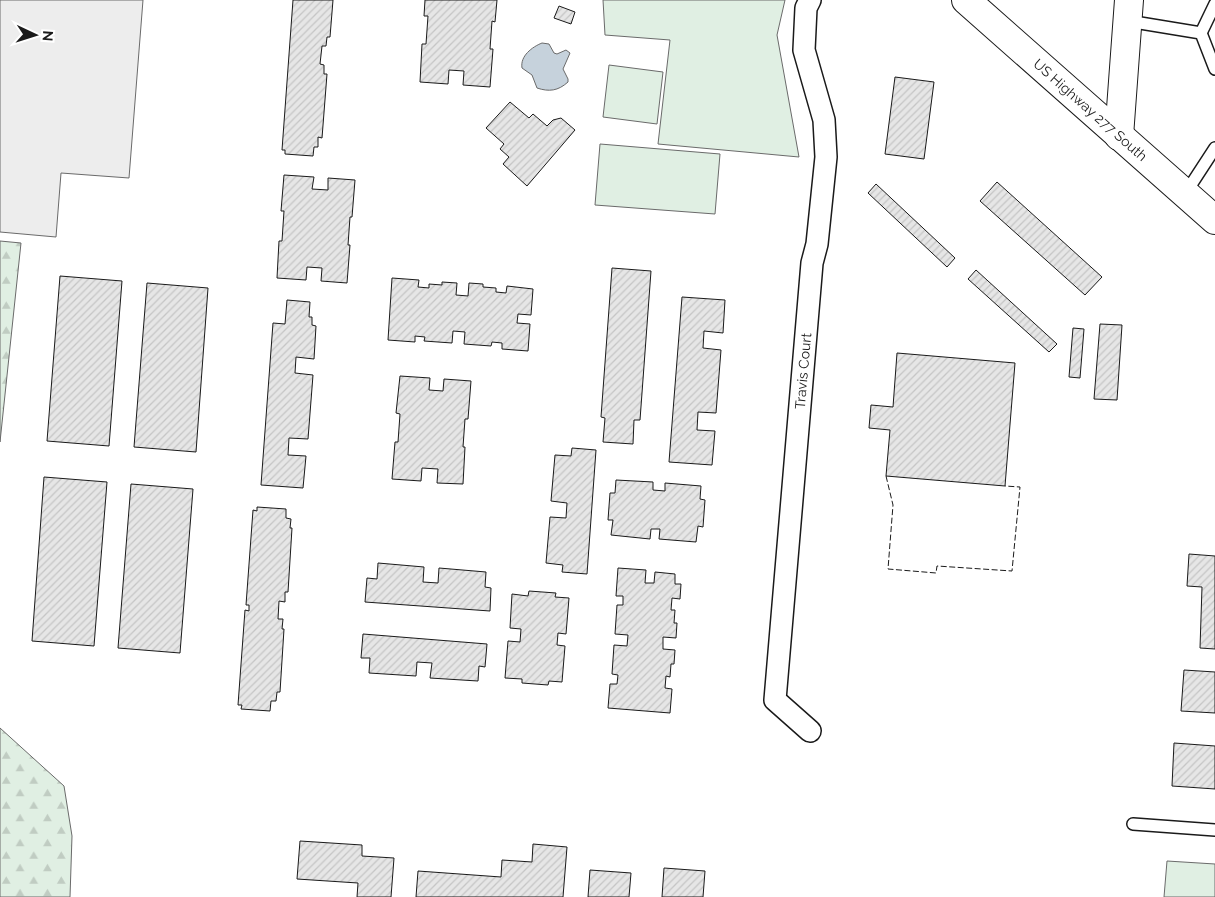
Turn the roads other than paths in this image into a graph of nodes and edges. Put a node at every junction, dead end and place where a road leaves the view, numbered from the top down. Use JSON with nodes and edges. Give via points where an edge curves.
{"nodes":[{"id":1,"x":810,"y":0,"type":"edge"},
{"id":2,"x":966,"y":0,"type":"edge"},
{"id":3,"x":1215,"y":4,"type":"edge"},
{"id":4,"x":1128,"y":10,"type":"edge"},
{"id":5,"x":1201,"y":33,"type":"junction"},
{"id":6,"x":1215,"y":69,"type":"edge"},
{"id":7,"x":1119,"y":136,"type":"junction"},
{"id":8,"x":1215,"y":148,"type":"edge"},
{"id":9,"x":1185,"y":194,"type":"junction"},
{"id":10,"x":1215,"y":220,"type":"edge"},
{"id":11,"x":810,"y":731,"type":"dead end"},
{"id":12,"x":1133,"y":824,"type":"dead end"},
{"id":13,"x":1215,"y":830,"type":"edge"}],
"edges":[{"from":1,"to":11,"type":"street","name":"Travis Court","via":[[806,8],[804,50],[824,120],[826,157],[812,263],[775,700]]},
{"from":2,"to":7,"type":"main road","name":"US Highway 277 South"},
{"from":3,"to":5,"type":"lane"},
{"from":4,"to":5,"type":"lane"},
{"from":4,"to":7,"type":"main road"},
{"from":5,"to":6,"type":"lane"},
{"from":7,"to":9,"type":"main road","name":"US Highway 277 South"},
{"from":8,"to":9,"type":"lane"},
{"from":9,"to":10,"type":"main road","name":"US Highway 277 South"},
{"from":12,"to":13,"type":"lane"}]}
